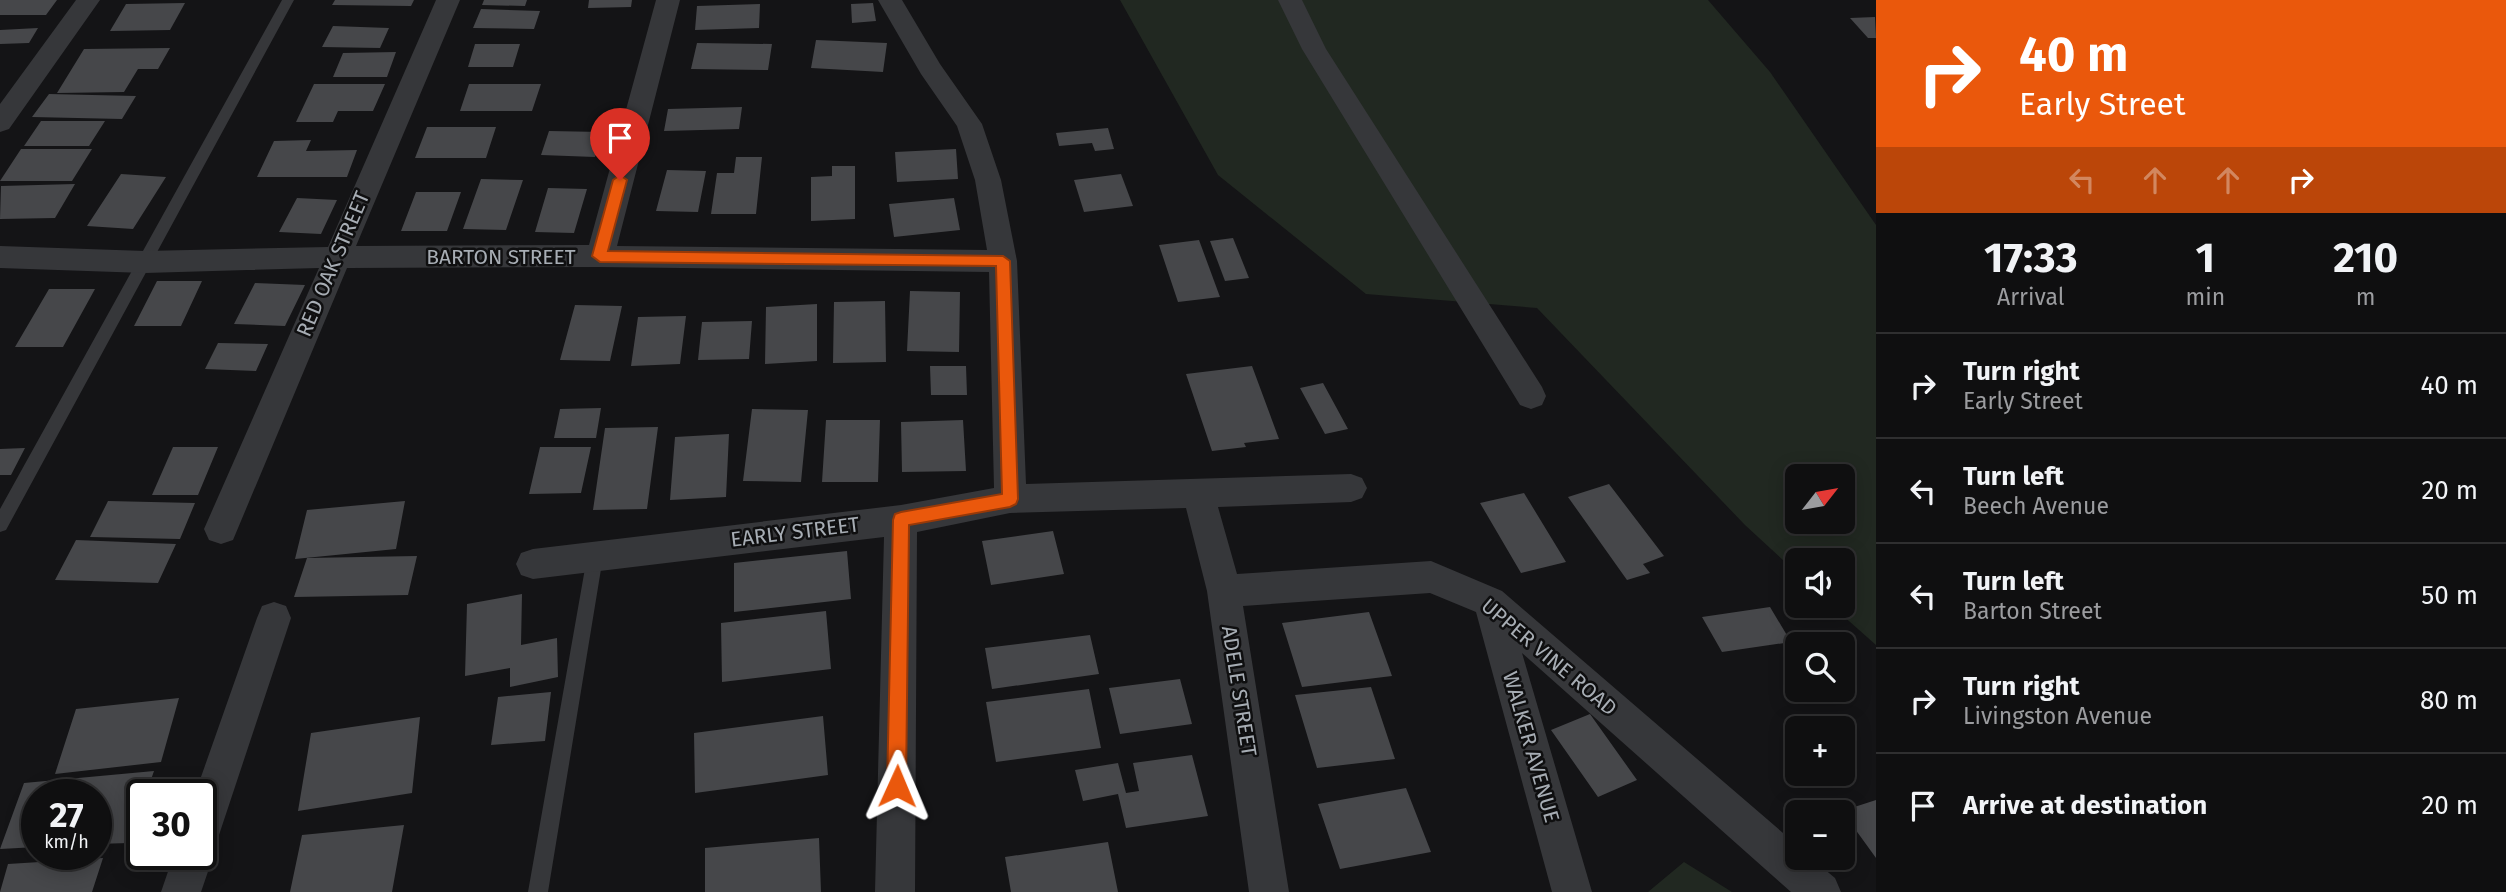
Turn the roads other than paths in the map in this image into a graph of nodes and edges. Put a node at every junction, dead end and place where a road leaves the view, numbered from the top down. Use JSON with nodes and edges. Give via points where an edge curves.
{"nodes":[{"id":1,"x":88,"y":0,"type":"edge"},
{"id":2,"x":288,"y":0,"type":"edge"},
{"id":3,"x":448,"y":0,"type":"edge"},
{"id":4,"x":668,"y":0,"type":"edge"},
{"id":5,"x":890,"y":0,"type":"edge"},
{"id":6,"x":1290,"y":0,"type":"edge"},
{"id":7,"x":0,"y":123,"type":"edge"},
{"id":8,"x":600,"y":256,"type":"junction"},
{"id":9,"x":0,"y":257,"type":"edge"},
{"id":10,"x":336,"y":257,"type":"junction"},
{"id":11,"x":1003,"y":261,"type":"junction"},
{"id":12,"x":145,"y":262,"type":"junction"},
{"id":13,"x":1531,"y":397,"type":"dead end"},
{"id":14,"x":1351,"y":488,"type":"dead end"},
{"id":15,"x":1198,"y":492,"type":"junction"},
{"id":16,"x":1010,"y":499,"type":"junction"},
{"id":17,"x":901,"y":520,"type":"junction"},
{"id":18,"x":0,"y":525,"type":"edge"},
{"id":19,"x":221,"y":529,"type":"dead end"},
{"id":20,"x":595,"y":556,"type":"junction"},
{"id":21,"x":533,"y":564,"type":"dead end"},
{"id":22,"x":1224,"y":591,"type":"junction"},
{"id":23,"x":1490,"y":602,"type":"junction"},
{"id":24,"x":274,"y":618,"type":"dead end"},
{"id":25,"x":217,"y":785,"type":"edge"},
{"id":26,"x":189,"y":870,"type":"edge"},
{"id":27,"x":181,"y":892,"type":"edge"},
{"id":28,"x":538,"y":892,"type":"edge"},
{"id":29,"x":895,"y":892,"type":"edge"},
{"id":30,"x":1269,"y":892,"type":"edge"},
{"id":31,"x":1572,"y":892,"type":"edge"},
{"id":32,"x":1821,"y":892,"type":"edge"}],
"edges":[{"from":1,"to":7,"type":"street"},
{"from":2,"to":12,"type":"lane"},
{"from":3,"to":10,"type":"street","name":"RED OAK STREET"},
{"from":4,"to":8,"type":"street"},
{"from":5,"to":11,"type":"street","via":[[970,124],[988,180]]},
{"from":6,"to":13,"type":"street","via":[[1314,49]]},
{"from":8,"to":10,"type":"street","name":"BARTON STREET"},
{"from":8,"to":11,"type":"street","name":"BARTON STREET"},
{"from":9,"to":12,"type":"street","name":"BARTON STREET"},
{"from":10,"to":12,"type":"street","name":"BARTON STREET"},
{"from":10,"to":19,"type":"street","name":"RED OAK STREET"},
{"from":11,"to":16,"type":"street"},
{"from":12,"to":18,"type":"lane"},
{"from":14,"to":15,"type":"street","name":"EARLY STREET"},
{"from":15,"to":16,"type":"street","name":"EARLY STREET"},
{"from":15,"to":22,"type":"street","name":"ADELE STREET"},
{"from":16,"to":17,"type":"street","name":"EARLY STREET"},
{"from":17,"to":20,"type":"street","name":"EARLY STREET"},
{"from":17,"to":29,"type":"street"},
{"from":20,"to":21,"type":"street","name":"EARLY STREET"},
{"from":20,"to":28,"type":"lane"},
{"from":22,"to":23,"type":"street","name":"UPPER VINE ROAD","via":[[1431,577]]},
{"from":22,"to":30,"type":"street","name":"ADELE STREET"},
{"from":23,"to":31,"type":"street","name":"WALKER AVENUE"},
{"from":23,"to":32,"type":"street","name":"UPPER VINE ROAD"},
{"from":24,"to":25,"type":"street"},
{"from":26,"to":27,"type":"street"}]}
